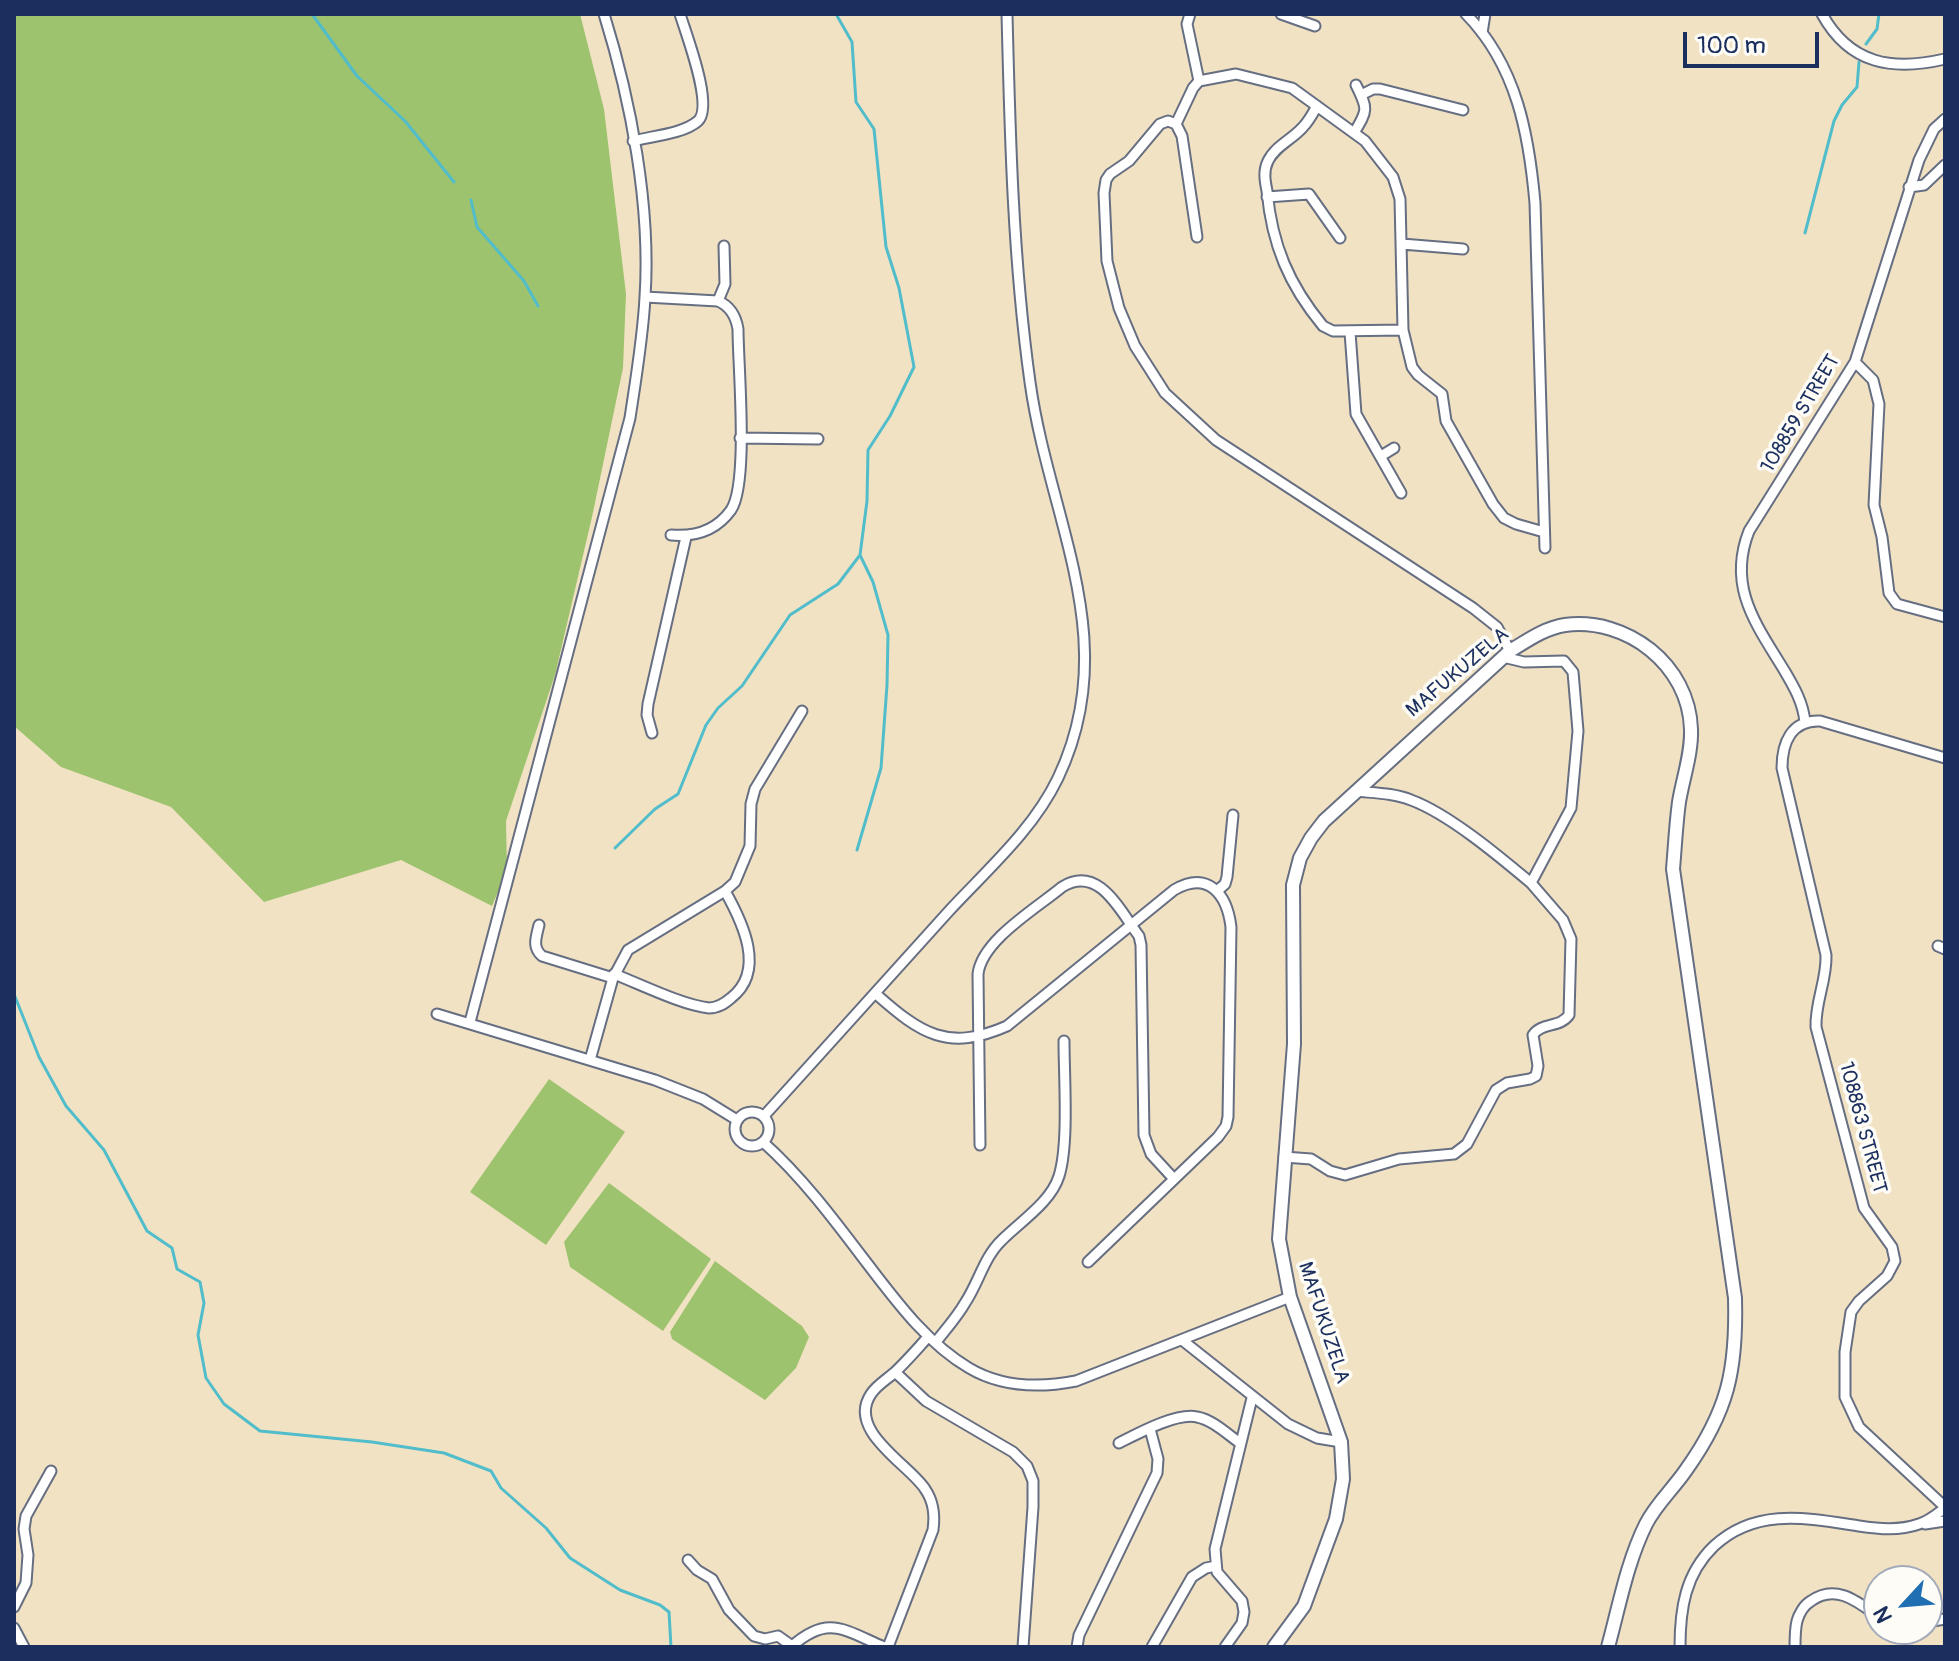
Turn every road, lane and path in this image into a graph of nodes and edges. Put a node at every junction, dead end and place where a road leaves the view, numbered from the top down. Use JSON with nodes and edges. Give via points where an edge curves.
{"nodes":[{"id":1,"x":604,"y":14,"type":"edge"},
{"id":2,"x":680,"y":14,"type":"edge"},
{"id":3,"x":1007,"y":14,"type":"edge"},
{"id":4,"x":1190,"y":14,"type":"edge"},
{"id":5,"x":1281,"y":14,"type":"edge"},
{"id":6,"x":1466,"y":14,"type":"edge"},
{"id":7,"x":1485,"y":14,"type":"edge"},
{"id":8,"x":1822,"y":14,"type":"edge"},
{"id":9,"x":1315,"y":26,"type":"dead end"},
{"id":10,"x":1482,"y":33,"type":"junction"},
{"id":11,"x":1945,"y":59,"type":"edge"},
{"id":12,"x":1199,"y":81,"type":"junction"},
{"id":13,"x":1317,"y":106,"type":"junction"},
{"id":14,"x":1463,"y":110,"type":"dead end"},
{"id":15,"x":1945,"y":119,"type":"edge"},
{"id":16,"x":1176,"y":124,"type":"junction"},
{"id":17,"x":1354,"y":133,"type":"junction"},
{"id":18,"x":633,"y":141,"type":"junction"},
{"id":19,"x":1945,"y":165,"type":"edge"},
{"id":20,"x":1909,"y":187,"type":"junction"},
{"id":21,"x":1267,"y":197,"type":"junction"},
{"id":22,"x":1197,"y":237,"type":"dead end"},
{"id":23,"x":1340,"y":238,"type":"dead end"},
{"id":24,"x":1402,"y":244,"type":"junction"},
{"id":25,"x":724,"y":246,"type":"dead end"},
{"id":26,"x":1463,"y":249,"type":"dead end"},
{"id":27,"x":645,"y":297,"type":"junction"},
{"id":28,"x":718,"y":301,"type":"junction"},
{"id":29,"x":1403,"y":330,"type":"junction"},
{"id":30,"x":1350,"y":332,"type":"junction"},
{"id":31,"x":1855,"y":362,"type":"junction"},
{"id":32,"x":740,"y":438,"type":"junction"},
{"id":33,"x":818,"y":439,"type":"dead end"},
{"id":34,"x":1394,"y":448,"type":"dead end"},
{"id":35,"x":1381,"y":456,"type":"junction"},
{"id":36,"x":1401,"y":493,"type":"dead end"},
{"id":37,"x":1544,"y":532,"type":"junction"},
{"id":38,"x":671,"y":535,"type":"dead end"},
{"id":39,"x":686,"y":537,"type":"junction"},
{"id":40,"x":1545,"y":548,"type":"dead end"},
{"id":41,"x":1945,"y":617,"type":"edge"},
{"id":42,"x":1507,"y":654,"type":"junction"},
{"id":43,"x":802,"y":711,"type":"dead end"},
{"id":44,"x":1805,"y":722,"type":"junction"},
{"id":45,"x":652,"y":733,"type":"dead end"},
{"id":46,"x":1945,"y":758,"type":"edge"},
{"id":47,"x":1355,"y":791,"type":"junction"},
{"id":48,"x":1233,"y":815,"type":"dead end"},
{"id":49,"x":1531,"y":883,"type":"junction"},
{"id":50,"x":725,"y":891,"type":"junction"},
{"id":51,"x":1217,"y":891,"type":"junction"},
{"id":52,"x":539,"y":925,"type":"dead end"},
{"id":53,"x":1131,"y":926,"type":"junction"},
{"id":54,"x":614,"y":976,"type":"junction"},
{"id":55,"x":876,"y":994,"type":"junction"},
{"id":56,"x":437,"y":1014,"type":"dead end"},
{"id":57,"x":470,"y":1022,"type":"junction"},
{"id":58,"x":979,"y":1038,"type":"junction"},
{"id":59,"x":1064,"y":1041,"type":"dead end"},
{"id":60,"x":590,"y":1060,"type":"junction"},
{"id":61,"x":764,"y":1116,"type":"junction"},
{"id":62,"x":737,"y":1120,"type":"junction"},
{"id":63,"x":763,"y":1142,"type":"junction"},
{"id":64,"x":980,"y":1145,"type":"dead end"},
{"id":65,"x":1284,"y":1157,"type":"junction"},
{"id":66,"x":1174,"y":1179,"type":"junction"},
{"id":67,"x":1088,"y":1262,"type":"dead end"},
{"id":68,"x":1290,"y":1297,"type":"junction"},
{"id":69,"x":932,"y":1340,"type":"junction"},
{"id":70,"x":1182,"y":1340,"type":"junction"},
{"id":71,"x":895,"y":1372,"type":"junction"},
{"id":72,"x":1252,"y":1398,"type":"junction"},
{"id":73,"x":1150,"y":1429,"type":"junction"},
{"id":74,"x":1341,"y":1442,"type":"junction"},
{"id":75,"x":1119,"y":1443,"type":"dead end"},
{"id":76,"x":1240,"y":1443,"type":"junction"},
{"id":77,"x":51,"y":1471,"type":"dead end"},
{"id":78,"x":1945,"y":1508,"type":"edge"},
{"id":79,"x":1945,"y":1521,"type":"edge"},
{"id":80,"x":1917,"y":1525,"type":"junction"},
{"id":81,"x":688,"y":1560,"type":"dead end"},
{"id":82,"x":1216,"y":1566,"type":"junction"},
{"id":83,"x":14,"y":1607,"type":"edge"},
{"id":84,"x":1863,"y":1607,"type":"edge"},
{"id":85,"x":14,"y":1628,"type":"edge"},
{"id":86,"x":24,"y":1647,"type":"edge"},
{"id":87,"x":792,"y":1647,"type":"edge"},
{"id":88,"x":886,"y":1647,"type":"edge"},
{"id":89,"x":1023,"y":1647,"type":"edge"},
{"id":90,"x":1077,"y":1647,"type":"edge"},
{"id":91,"x":1152,"y":1647,"type":"edge"},
{"id":92,"x":1225,"y":1647,"type":"edge"},
{"id":93,"x":1274,"y":1647,"type":"edge"},
{"id":94,"x":1608,"y":1647,"type":"edge"},
{"id":95,"x":1680,"y":1647,"type":"edge"},
{"id":96,"x":1795,"y":1647,"type":"edge"}],
"edges":[{"from":1,"to":18,"type":"street","via":[[621,68]]},
{"from":2,"to":18,"type":"street","via":[[703,96],[702,116],[682,129]]},
{"from":3,"to":55,"type":"street","via":[[1017,277],[1030,385],[1083,609],[1081,710],[1058,779],[1019,838]]},
{"from":4,"to":12,"type":"street","via":[[1187,24]]},
{"from":5,"to":9,"type":"street"},
{"from":6,"to":10,"type":"street"},
{"from":7,"to":10,"type":"street"},
{"from":8,"to":11,"type":"street","via":[[1850,48],[1882,64],[1912,66]]},
{"from":10,"to":37,"type":"street","via":[[1523,113],[1531,160]]},
{"from":12,"to":13,"type":"street","via":[[1236,74],[1292,88]]},
{"from":12,"to":16,"type":"street"},
{"from":13,"to":17,"type":"street"},
{"from":13,"to":21,"type":"street","via":[[1266,163]]},
{"from":14,"to":17,"type":"street","via":[[1380,89],[1359,90],[1366,106]]},
{"from":15,"to":20,"type":"street","name":"108859 STREET","via":[[1928,138]]},
{"from":16,"to":22,"type":"street"},
{"from":16,"to":42,"type":"street","via":[[1160,124],[1106,180],[1107,261],[1135,346],[1165,393],[1216,440],[1473,608],[1497,627]]},
{"from":17,"to":24,"type":"street","via":[[1393,177],[1400,199]]},
{"from":18,"to":27,"type":"street","via":[[643,207]]},
{"from":19,"to":20,"type":"street","via":[[1924,185]]},
{"from":20,"to":31,"type":"street","name":"108859 STREET"},
{"from":21,"to":23,"type":"street","via":[[1309,194]]},
{"from":21,"to":30,"type":"street","via":[[1284,266],[1323,326]]},
{"from":24,"to":26,"type":"street"},
{"from":24,"to":29,"type":"street"},
{"from":25,"to":28,"type":"street","via":[[725,284]]},
{"from":27,"to":28,"type":"street"},
{"from":27,"to":57,"type":"street","via":[[630,418]]},
{"from":28,"to":32,"type":"street","via":[[734,315],[738,329]]},
{"from":29,"to":30,"type":"street"},
{"from":29,"to":37,"type":"street","via":[[1412,367],[1442,394],[1446,421],[1493,504],[1504,518]]},
{"from":30,"to":35,"type":"street","via":[[1356,414]]},
{"from":31,"to":41,"type":"street","via":[[1873,380],[1879,404],[1874,498],[1889,593],[1897,604]]},
{"from":31,"to":44,"type":"street","name":"108859 STREET","via":[[1749,531],[1740,563],[1745,600],[1798,694]]},
{"from":32,"to":33,"type":"street"},
{"from":32,"to":39,"type":"street","via":[[739,486],[731,509],[711,528]]},
{"from":34,"to":35,"type":"street"},
{"from":35,"to":36,"type":"street"},
{"from":37,"to":40,"type":"street"},
{"from":38,"to":39,"type":"street"},
{"from":39,"to":45,"type":"street","via":[[648,704]]},
{"from":42,"to":47,"type":"main road","name":"MAFUKUZELA"},
{"from":42,"to":49,"type":"street","via":[[1524,662],[1564,661],[1573,672],[1578,731],[1571,808]]},
{"from":42,"to":94,"type":"main road","name":"MAFUKUZELA","via":[[1540,633],[1564,626],[1609,627],[1655,653],[1673,674],[1691,729],[1673,869],[1735,1298],[1736,1343],[1717,1419],[1646,1526]]},
{"from":43,"to":50,"type":"street","via":[[755,789],[750,846],[735,882]]},
{"from":44,"to":46,"type":"street","via":[[1820,721]]},
{"from":44,"to":78,"type":"street","name":"108863 STREET","via":[[1786,739],[1782,768],[1826,955],[1816,1027],[1858,1192],[1895,1261],[1851,1312],[1845,1397],[1859,1427]]},
{"from":47,"to":49,"type":"street","via":[[1412,800]]},
{"from":47,"to":65,"type":"main road","name":"MAFUKUZELA","via":[[1311,838],[1293,885],[1294,1044]]},
{"from":48,"to":51,"type":"street","via":[[1227,877]]},
{"from":49,"to":65,"type":"street","via":[[1563,920],[1572,951],[1569,1015],[1533,1035],[1536,1076],[1496,1090],[1467,1144],[1454,1154],[1399,1159],[1345,1175],[1311,1159]]},
{"from":50,"to":54,"type":"street","via":[[634,944]]},
{"from":50,"to":54,"type":"street","via":[[745,931],[749,973],[740,991],[723,1004],[705,1007]]},
{"from":51,"to":53,"type":"street","via":[[1207,884],[1181,886]]},
{"from":51,"to":66,"type":"street","via":[[1229,910],[1231,927],[1228,1117],[1218,1137]]},
{"from":52,"to":54,"type":"street","via":[[535,942],[542,956]]},
{"from":53,"to":58,"type":"street","via":[[1007,1026]]},
{"from":53,"to":58,"type":"street","via":[[1098,884],[1079,880],[1062,887],[982,956]]},
{"from":53,"to":66,"type":"street","via":[[1141,945],[1144,1135],[1151,1154]]},
{"from":54,"to":60,"type":"street"},
{"from":55,"to":58,"type":"street","via":[[900,1015],[937,1035]]},
{"from":55,"to":61,"type":"street"},
{"from":56,"to":57,"type":"street"},
{"from":57,"to":60,"type":"street"},
{"from":58,"to":64,"type":"street"},
{"from":59,"to":69,"type":"street","via":[[1063,1150],[1053,1190],[999,1243],[966,1302]]},
{"from":60,"to":62,"type":"street","via":[[703,1099]]},
{"from":61,"to":62,"type":"street","via":[[746,1112]]},
{"from":61,"to":63,"type":"street","via":[[769,1132]]},
{"from":62,"to":63,"type":"street","via":[[734,1130],[741,1143]]},
{"from":63,"to":69,"type":"street","via":[[818,1200]]},
{"from":65,"to":68,"type":"main road","name":"MAFUKUZELA","via":[[1279,1239]]},
{"from":66,"to":67,"type":"street"},
{"from":68,"to":70,"type":"street"},
{"from":68,"to":74,"type":"main road","name":"MAFUKUZELA"},
{"from":69,"to":70,"type":"street","via":[[989,1377],[1045,1386],[1076,1381]]},
{"from":69,"to":71,"type":"street"},
{"from":70,"to":72,"type":"street"},
{"from":71,"to":88,"type":"street","via":[[870,1396],[866,1412],[884,1450],[925,1487],[935,1520]]},
{"from":71,"to":89,"type":"street","via":[[926,1401],[1013,1452],[1030,1472],[1033,1507]]},
{"from":72,"to":74,"type":"street","via":[[1302,1432]]},
{"from":72,"to":76,"type":"street"},
{"from":73,"to":75,"type":"street"},
{"from":73,"to":76,"type":"street","via":[[1200,1417]]},
{"from":73,"to":90,"type":"street","via":[[1157,1473]]},
{"from":74,"to":93,"type":"main road","name":"MAFUKUZELA","via":[[1343,1479],[1332,1534],[1304,1606]]},
{"from":76,"to":82,"type":"street","via":[[1215,1549]]},
{"from":77,"to":83,"type":"street","via":[[26,1516],[26,1583]]},
{"from":78,"to":80,"type":"street"},
{"from":79,"to":80,"type":"street"},
{"from":80,"to":95,"type":"street","via":[[1892,1529],[1776,1517],[1734,1531],[1707,1552],[1689,1582],[1680,1617]]},
{"from":81,"to":87,"type":"street","via":[[714,1581],[729,1610],[754,1636],[778,1636]]},
{"from":82,"to":91,"type":"street","via":[[1192,1577]]},
{"from":82,"to":92,"type":"street","via":[[1222,1581],[1242,1601],[1244,1612]]},
{"from":84,"to":96,"type":"street","via":[[1845,1595],[1823,1594],[1805,1605],[1797,1620]]},
{"from":85,"to":86,"type":"street"},
{"from":87,"to":88,"type":"street","via":[[813,1629],[833,1627]]}]}
